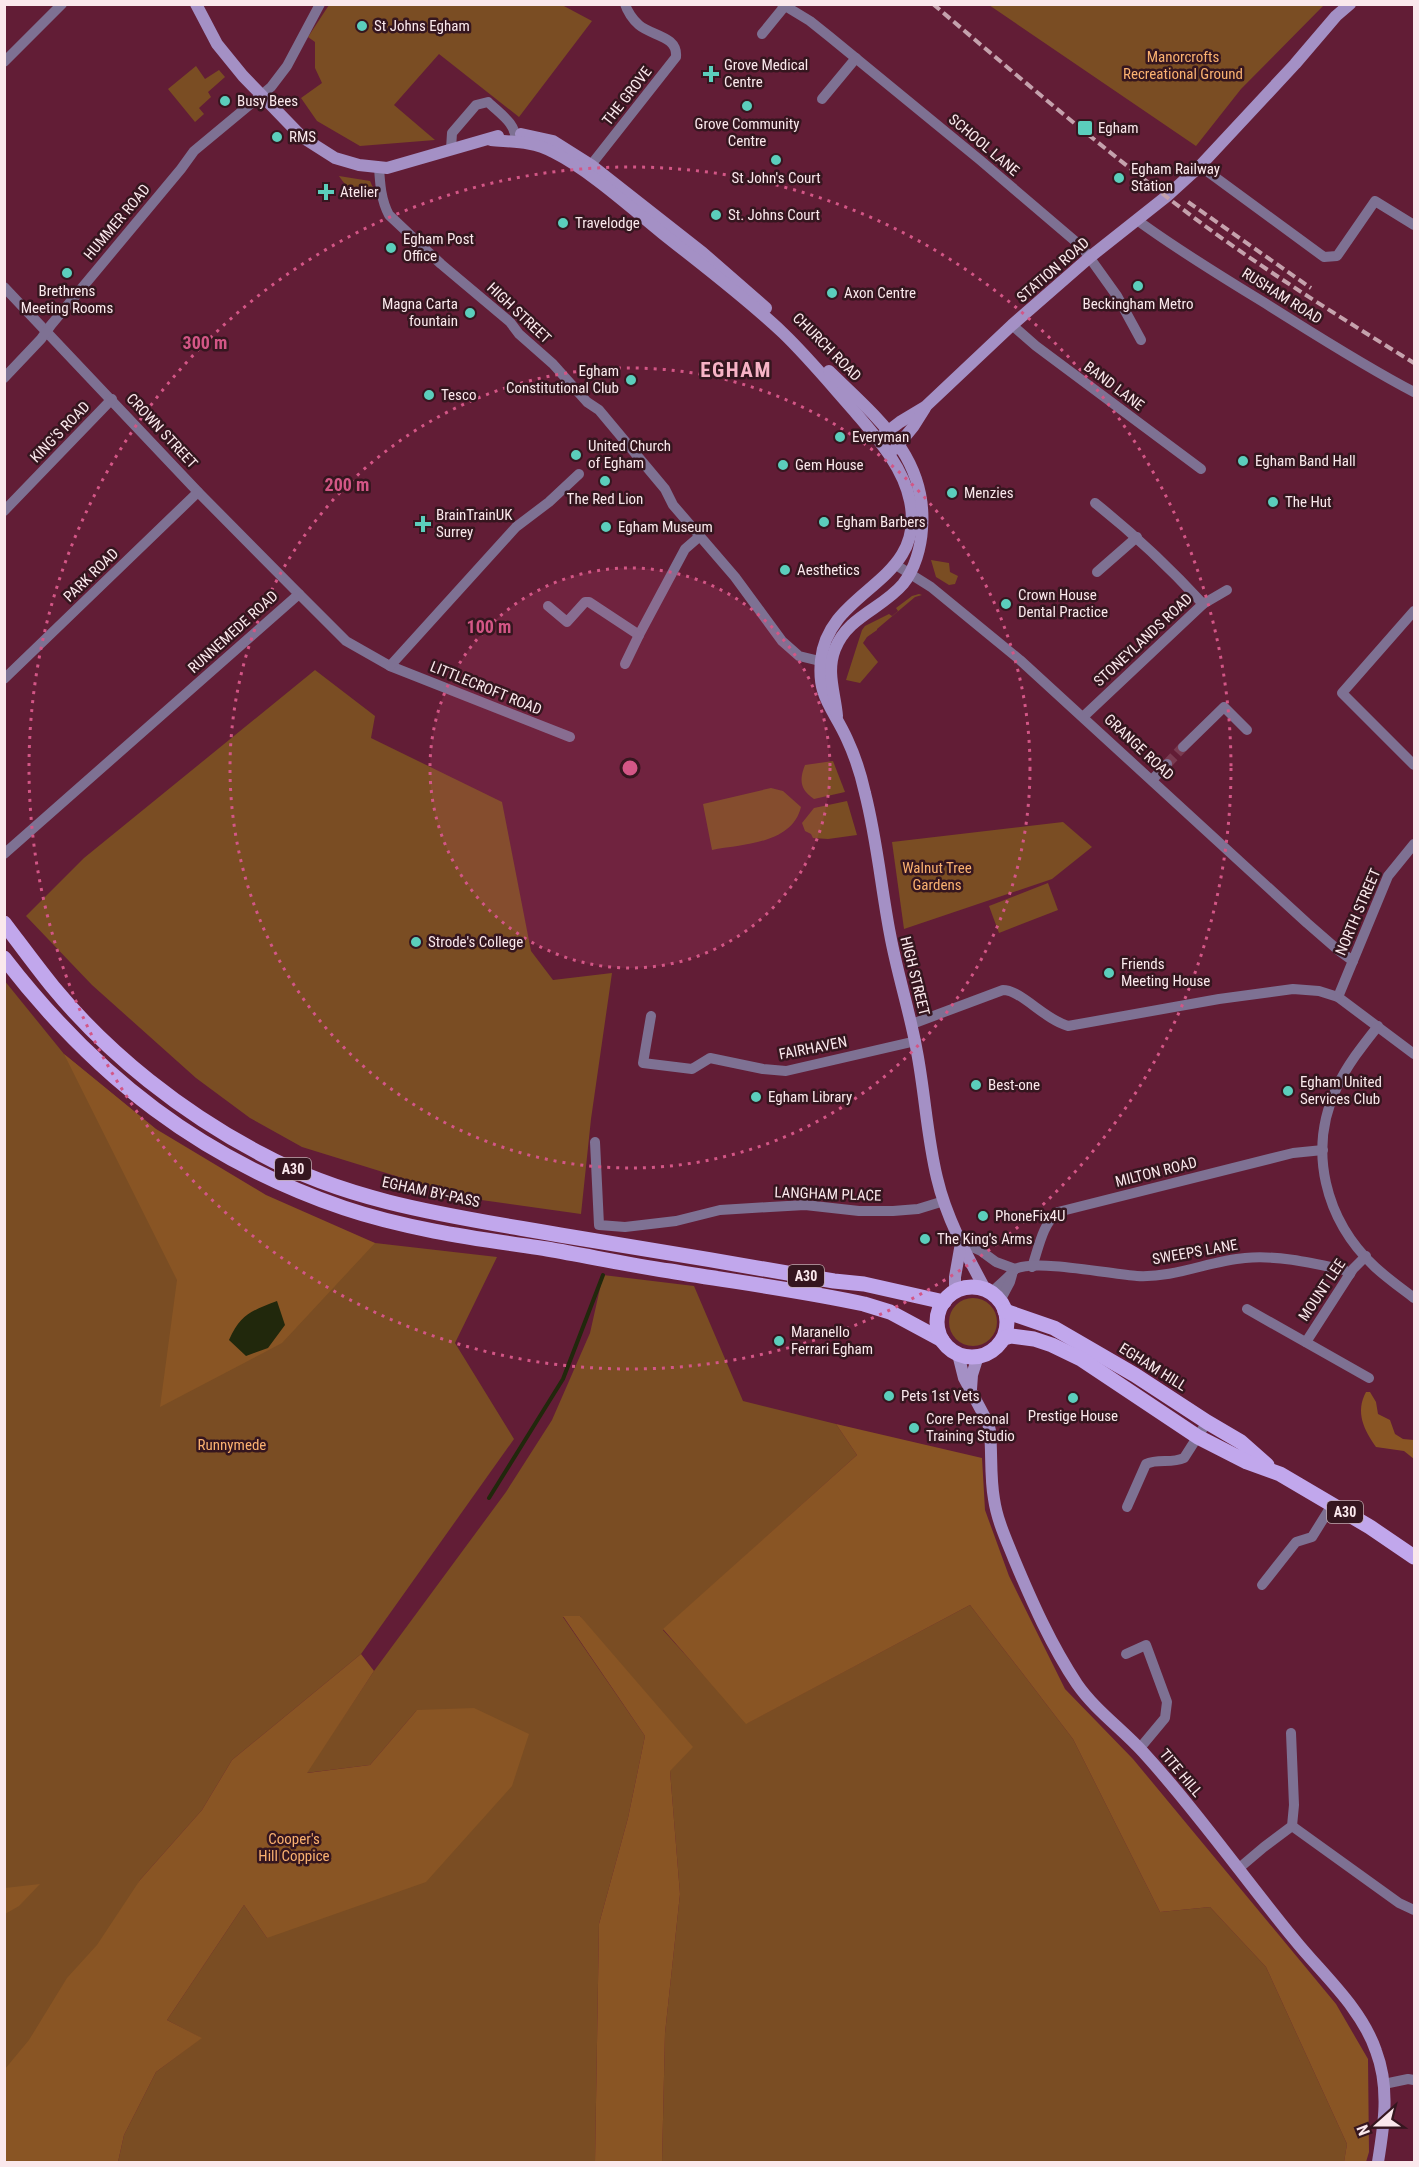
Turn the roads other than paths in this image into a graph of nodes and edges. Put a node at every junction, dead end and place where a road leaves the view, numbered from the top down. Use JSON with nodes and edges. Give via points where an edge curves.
{"nodes":[{"id":1,"x":62,"y":4,"type":"edge"},
{"id":2,"x":196,"y":4,"type":"edge"},
{"id":3,"x":320,"y":4,"type":"edge"},
{"id":4,"x":625,"y":4,"type":"edge"},
{"id":5,"x":1350,"y":4,"type":"edge"},
{"id":6,"x":783,"y":6,"type":"edge"},
{"id":7,"x":1339,"y":10,"type":"edge"},
{"id":8,"x":762,"y":34,"type":"dead end"},
{"id":9,"x":856,"y":58,"type":"junction"},
{"id":10,"x":4,"y":62,"type":"edge"},
{"id":11,"x":261,"y":95,"type":"junction"},
{"id":12,"x":822,"y":99,"type":"dead end"},
{"id":13,"x":516,"y":137,"type":"junction"},
{"id":14,"x":451,"y":149,"type":"junction"},
{"id":15,"x":1202,"y":163,"type":"junction"},
{"id":16,"x":379,"y":167,"type":"junction"},
{"id":17,"x":588,"y":169,"type":"junction"},
{"id":18,"x":1137,"y":220,"type":"junction"},
{"id":19,"x":1414,"y":225,"type":"edge"},
{"id":20,"x":1090,"y":257,"type":"junction"},
{"id":21,"x":4,"y":287,"type":"edge"},
{"id":22,"x":1012,"y":325,"type":"junction"},
{"id":23,"x":47,"y":330,"type":"junction"},
{"id":24,"x":1141,"y":340,"type":"dead end"},
{"id":25,"x":4,"y":378,"type":"edge"},
{"id":26,"x":1414,"y":392,"type":"edge"},
{"id":27,"x":112,"y":399,"type":"junction"},
{"id":28,"x":926,"y":406,"type":"junction"},
{"id":29,"x":883,"y":435,"type":"junction"},
{"id":30,"x":899,"y":446,"type":"junction"},
{"id":31,"x":889,"y":454,"type":"junction"},
{"id":32,"x":1201,"y":469,"type":"dead end"},
{"id":33,"x":579,"y":474,"type":"dead end"},
{"id":34,"x":198,"y":492,"type":"junction"},
{"id":35,"x":1095,"y":503,"type":"dead end"},
{"id":36,"x":4,"y":511,"type":"edge"},
{"id":37,"x":700,"y":536,"type":"junction"},
{"id":38,"x":1137,"y":537,"type":"junction"},
{"id":39,"x":896,"y":565,"type":"junction"},
{"id":40,"x":1097,"y":572,"type":"dead end"},
{"id":41,"x":910,"y":573,"type":"junction"},
{"id":42,"x":1227,"y":590,"type":"dead end"},
{"id":43,"x":299,"y":594,"type":"junction"},
{"id":44,"x":1203,"y":604,"type":"junction"},
{"id":45,"x":548,"y":606,"type":"dead end"},
{"id":46,"x":1414,"y":611,"type":"edge"},
{"id":47,"x":639,"y":635,"type":"junction"},
{"id":48,"x":826,"y":662,"type":"junction"},
{"id":49,"x":625,"y":664,"type":"dead end"},
{"id":50,"x":390,"y":666,"type":"junction"},
{"id":51,"x":4,"y":679,"type":"edge"},
{"id":52,"x":1083,"y":717,"type":"junction"},
{"id":53,"x":1247,"y":730,"type":"dead end"},
{"id":54,"x":570,"y":737,"type":"dead end"},
{"id":55,"x":1183,"y":747,"type":"tunnel mouth"},
{"id":56,"x":1167,"y":764,"type":"tunnel mouth"},
{"id":57,"x":1414,"y":765,"type":"edge"},
{"id":58,"x":1152,"y":780,"type":"junction"},
{"id":59,"x":1414,"y":844,"type":"edge"},
{"id":60,"x":4,"y":854,"type":"edge"},
{"id":61,"x":4,"y":923,"type":"edge"},
{"id":62,"x":4,"y":958,"type":"edge"},
{"id":63,"x":1353,"y":961,"type":"junction"},
{"id":64,"x":1338,"y":997,"type":"junction"},
{"id":65,"x":651,"y":1016,"type":"dead end"},
{"id":66,"x":912,"y":1024,"type":"junction"},
{"id":67,"x":1378,"y":1026,"type":"junction"},
{"id":68,"x":916,"y":1041,"type":"junction"},
{"id":69,"x":1414,"y":1054,"type":"edge"},
{"id":70,"x":595,"y":1142,"type":"dead end"},
{"id":71,"x":1323,"y":1150,"type":"junction"},
{"id":72,"x":944,"y":1201,"type":"junction"},
{"id":73,"x":676,"y":1221,"type":"junction"},
{"id":74,"x":676,"y":1233,"type":"dead end"},
{"id":75,"x":961,"y":1242,"type":"junction"},
{"id":76,"x":1366,"y":1256,"type":"junction"},
{"id":77,"x":1037,"y":1267,"type":"junction"},
{"id":78,"x":1013,"y":1272,"type":"junction"},
{"id":79,"x":1350,"y":1274,"type":"junction"},
{"id":80,"x":949,"y":1297,"type":"junction"},
{"id":81,"x":995,"y":1298,"type":"junction"},
{"id":82,"x":1414,"y":1298,"type":"edge"},
{"id":83,"x":1247,"y":1309,"type":"dead end"},
{"id":84,"x":1004,"y":1338,"type":"junction"},
{"id":85,"x":942,"y":1340,"type":"junction"},
{"id":86,"x":1306,"y":1342,"type":"junction"},
{"id":87,"x":958,"y":1354,"type":"junction"},
{"id":88,"x":978,"y":1356,"type":"junction"},
{"id":89,"x":1369,"y":1378,"type":"dead end"},
{"id":90,"x":971,"y":1391,"type":"junction"},
{"id":91,"x":1207,"y":1422,"type":"junction"},
{"id":92,"x":1198,"y":1437,"type":"junction"},
{"id":93,"x":1273,"y":1470,"type":"junction"},
{"id":94,"x":1332,"y":1504,"type":"junction"},
{"id":95,"x":1128,"y":1507,"type":"dead end"},
{"id":96,"x":1414,"y":1557,"type":"edge"},
{"id":97,"x":1262,"y":1585,"type":"dead end"},
{"id":98,"x":1126,"y":1654,"type":"dead end"},
{"id":99,"x":1291,"y":1733,"type":"dead end"},
{"id":100,"x":1140,"y":1748,"type":"junction"},
{"id":101,"x":1292,"y":1826,"type":"junction"},
{"id":102,"x":1238,"y":1869,"type":"junction"},
{"id":103,"x":1414,"y":1910,"type":"edge"},
{"id":104,"x":1414,"y":2080,"type":"edge"},
{"id":105,"x":1384,"y":2084,"type":"junction"},
{"id":106,"x":1378,"y":2163,"type":"edge"}],
"edges":[{"from":1,"to":10,"type":"street"},
{"from":2,"to":11,"type":"main road","via":[[217,44]]},
{"from":3,"to":11,"type":"street","name":"HUMMER ROAD","via":[[287,66]]},
{"from":4,"to":17,"type":"street","name":"THE GROVE","via":[[639,25],[672,42],[676,57]]},
{"from":5,"to":7,"type":"main road","name":"STATION ROAD"},
{"from":6,"to":8,"type":"street","name":"SCHOOL LANE"},
{"from":6,"to":9,"type":"street","name":"SCHOOL LANE","via":[[810,21]]},
{"from":7,"to":15,"type":"main road","name":"STATION ROAD"},
{"from":9,"to":12,"type":"street"},
{"from":9,"to":20,"type":"street","name":"SCHOOL LANE"},
{"from":11,"to":16,"type":"main road","via":[[324,152],[350,164]]},
{"from":11,"to":23,"type":"street","name":"HUMMER ROAD","via":[[194,151]]},
{"from":13,"to":14,"type":"main road","name":"CHURCH ROAD","via":[[501,135]]},
{"from":13,"to":14,"type":"street","via":[[513,125],[488,102],[476,105],[452,133]]},
{"from":13,"to":17,"type":"main road","name":"CHURCH ROAD","via":[[553,141]]},
{"from":14,"to":16,"type":"main road","name":"CHURCH ROAD","via":[[400,166]]},
{"from":15,"to":18,"type":"main road","name":"STATION ROAD"},
{"from":15,"to":19,"type":"street","via":[[1324,257],[1337,256],[1375,201]]},
{"from":16,"to":37,"type":"street","name":"HIGH STREET","via":[[382,197],[389,215],[510,322],[599,410]]},
{"from":17,"to":29,"type":"main road","name":"CHURCH ROAD","via":[[784,334]]},
{"from":18,"to":20,"type":"main road","name":"STATION ROAD"},
{"from":18,"to":26,"type":"street","name":"RUSHAM ROAD","via":[[1387,379]]},
{"from":20,"to":22,"type":"main road","name":"STATION ROAD"},
{"from":20,"to":24,"type":"street","name":"SCHOOL LANE"},
{"from":21,"to":23,"type":"street","name":"CROWN STREET"},
{"from":22,"to":28,"type":"main road","name":"STATION ROAD"},
{"from":22,"to":32,"type":"street","name":"BAND LANE"},
{"from":23,"to":25,"type":"street","name":"HUMMER ROAD"},
{"from":23,"to":27,"type":"street","name":"CROWN STREET"},
{"from":27,"to":34,"type":"street","name":"CROWN STREET"},
{"from":27,"to":36,"type":"street","name":"KING'S ROAD"},
{"from":28,"to":29,"type":"main road","name":"STATION ROAD"},
{"from":28,"to":30,"type":"main road","name":"STATION ROAD"},
{"from":29,"to":30,"type":"main road","name":"CHURCH ROAD"},
{"from":29,"to":31,"type":"main road","name":"CHURCH ROAD"},
{"from":30,"to":31,"type":"main road","name":"STATION ROAD"},
{"from":30,"to":41,"type":"main road","name":"CHURCH ROAD","via":[[911,464],[922,497],[922,539]]},
{"from":31,"to":39,"type":"main road","name":"CHURCH ROAD","via":[[906,485],[912,513],[908,543]]},
{"from":33,"to":50,"type":"street","via":[[516,527]]},
{"from":34,"to":43,"type":"street","name":"CROWN STREET"},
{"from":34,"to":51,"type":"street","name":"PARK ROAD"},
{"from":35,"to":38,"type":"street"},
{"from":37,"to":47,"type":"street","via":[[685,549]]},
{"from":37,"to":48,"type":"street","name":"HIGH STREET","via":[[789,648],[799,656]]},
{"from":38,"to":40,"type":"street"},
{"from":38,"to":44,"type":"street"},
{"from":39,"to":41,"type":"street","name":"GRANGE ROAD"},
{"from":39,"to":48,"type":"main road","name":"CHURCH ROAD","via":[[851,603],[832,626],[826,640]]},
{"from":41,"to":48,"type":"main road","name":"CHURCH ROAD","via":[[893,593],[852,624]]},
{"from":41,"to":52,"type":"street","name":"GRANGE ROAD","via":[[1013,654]]},
{"from":42,"to":44,"type":"street","name":"STONEYLANDS ROAD"},
{"from":43,"to":50,"type":"street","name":"RUNNEMEDE ROAD","via":[[345,641]]},
{"from":43,"to":60,"type":"street","name":"RUNNEMEDE ROAD"},
{"from":44,"to":52,"type":"street","name":"STONEYLANDS ROAD"},
{"from":45,"to":47,"type":"street","via":[[567,622],[589,602]]},
{"from":46,"to":57,"type":"street","via":[[1342,693]]},
{"from":47,"to":49,"type":"street"},
{"from":48,"to":66,"type":"main road","name":"HIGH STREET","via":[[837,717],[864,790],[878,852],[890,938]]},
{"from":50,"to":54,"type":"street","name":"LITTLECROFT ROAD"},
{"from":52,"to":58,"type":"street","name":"GRANGE ROAD"},
{"from":53,"to":55,"type":"street","via":[[1224,707]]},
{"from":56,"to":58,"type":"street"},
{"from":58,"to":63,"type":"street","name":"GRANGE ROAD"},
{"from":59,"to":63,"type":"street","name":"NORTH STREET","via":[[1388,876]]},
{"from":61,"to":80,"type":"main road","name":"EGHAM BY-PASS","number":"A30","via":[[54,988],[130,1065],[230,1137],[311,1177],[370,1198],[460,1218]]},
{"from":62,"to":85,"type":"main road","number":"A30","via":[[77,1043],[147,1104],[220,1152],[308,1195],[382,1219],[467,1237],[864,1304],[890,1312]]},
{"from":63,"to":64,"type":"street","name":"NORTH STREET"},
{"from":64,"to":66,"type":"street","via":[[1293,989],[1068,1026],[1046,1016],[1017,994],[1003,990]]},
{"from":64,"to":67,"type":"street"},
{"from":65,"to":68,"type":"street","name":"FAIRHAVEN","via":[[642,1063],[683,1069],[692,1069],[710,1058],[786,1071]]},
{"from":66,"to":68,"type":"main road","name":"HIGH STREET"},
{"from":67,"to":69,"type":"street"},
{"from":67,"to":71,"type":"street","via":[[1337,1086],[1327,1116]]},
{"from":68,"to":72,"type":"main road","name":"HIGH STREET","via":[[934,1165]]},
{"from":70,"to":73,"type":"street","name":"LANGHAM PLACE","via":[[599,1225],[625,1227]]},
{"from":71,"to":76,"type":"street","via":[[1324,1178],[1331,1203]]},
{"from":71,"to":77,"type":"street","name":"MILTON ROAD","via":[[1293,1153],[1058,1212],[1051,1216],[1047,1226]]},
{"from":72,"to":73,"type":"street","name":"LANGHAM PLACE","via":[[918,1209],[887,1211],[805,1205],[720,1210]]},
{"from":72,"to":75,"type":"main road","name":"HIGH STREET"},
{"from":73,"to":74,"type":"street"},
{"from":75,"to":78,"type":"street"},
{"from":75,"to":80,"type":"main road"},
{"from":75,"to":81,"type":"main road","name":"HIGH STREET"},
{"from":76,"to":79,"type":"street","name":"MOUNT LEE"},
{"from":76,"to":82,"type":"street"},
{"from":77,"to":78,"type":"street","name":"SWEEPS LANE"},
{"from":77,"to":79,"type":"street","name":"SWEEPS LANE","via":[[1157,1276],[1245,1258],[1274,1258],[1300,1260]]},
{"from":78,"to":81,"type":"street","via":[[1004,1278]]},
{"from":79,"to":86,"type":"street","name":"MOUNT LEE"},
{"from":80,"to":81,"type":"main road","via":[[967,1288]]},
{"from":80,"to":85,"type":"main road","via":[[940,1308],[937,1323]]},
{"from":81,"to":84,"type":"main road","via":[[1007,1326]]},
{"from":81,"to":91,"type":"main road","name":"EGHAM HILL","number":"A30","via":[[1135,1375]]},
{"from":83,"to":86,"type":"street","name":"MOUNT LEE"},
{"from":84,"to":88,"type":"main road","via":[[993,1350]]},
{"from":84,"to":92,"type":"main road","name":"EGHAM HILL","number":"A30","via":[[1034,1339],[1072,1354]]},
{"from":85,"to":87,"type":"main road"},
{"from":86,"to":89,"type":"street","name":"MOUNT LEE"},
{"from":87,"to":88,"type":"main road"},
{"from":87,"to":90,"type":"main road","name":"TITE HILL"},
{"from":88,"to":90,"type":"main road"},
{"from":90,"to":100,"type":"main road","name":"TITE HILL","via":[[990,1431],[993,1498],[998,1516],[1036,1611],[1078,1686]]},
{"from":91,"to":92,"type":"street"},
{"from":91,"to":93,"type":"main road","name":"EGHAM HILL","number":"A30","via":[[1241,1442]]},
{"from":92,"to":93,"type":"main road","name":"EGHAM HILL","number":"A30","via":[[1247,1462]]},
{"from":92,"to":95,"type":"street","via":[[1184,1458],[1146,1464]]},
{"from":93,"to":94,"type":"main road","name":"EGHAM HILL","number":"A30"},
{"from":94,"to":96,"type":"main road","name":"EGHAM HILL","number":"A30"},
{"from":94,"to":97,"type":"street","via":[[1312,1537],[1296,1542]]},
{"from":98,"to":100,"type":"street","via":[[1144,1641],[1167,1702],[1165,1718]]},
{"from":99,"to":101,"type":"street"},
{"from":100,"to":102,"type":"main road","name":"TITE HILL"},
{"from":101,"to":102,"type":"street"},
{"from":101,"to":103,"type":"street"},
{"from":102,"to":105,"type":"main road","name":"TITE HILL","via":[[1361,2018],[1377,2052]]},
{"from":104,"to":105,"type":"street"},
{"from":105,"to":106,"type":"main road","name":"TITE HILL","via":[[1386,2106]]}]}
